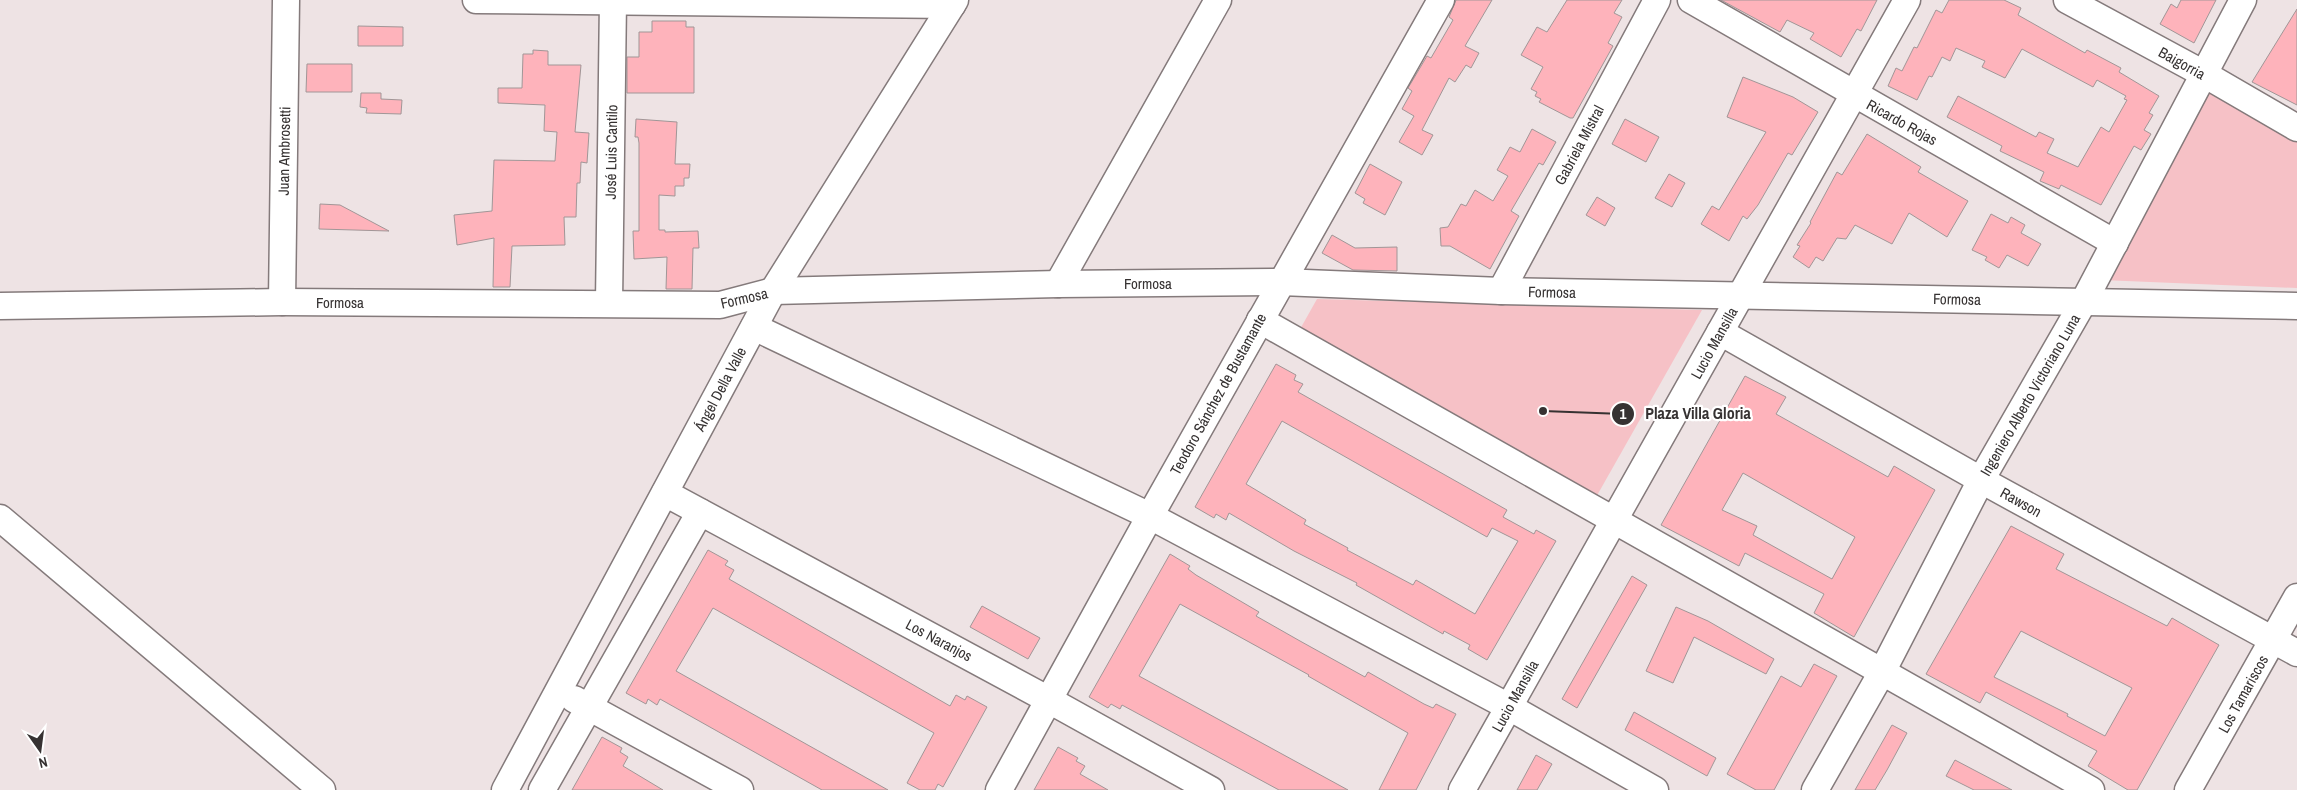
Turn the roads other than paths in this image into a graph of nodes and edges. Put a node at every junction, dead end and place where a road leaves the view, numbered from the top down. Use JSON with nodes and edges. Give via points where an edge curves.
{"nodes":[{"id":1,"x":286,"y":0,"type":"edge"},
{"id":2,"x":476,"y":0,"type":"edge"},
{"id":3,"x":1218,"y":0,"type":"edge"},
{"id":4,"x":1441,"y":0,"type":"edge"},
{"id":5,"x":1657,"y":0,"type":"edge"},
{"id":6,"x":1691,"y":0,"type":"edge"},
{"id":7,"x":1907,"y":0,"type":"edge"},
{"id":8,"x":2067,"y":0,"type":"edge"},
{"id":9,"x":2243,"y":0,"type":"edge"},
{"id":10,"x":613,"y":1,"type":"edge"},
{"id":11,"x":953,"y":2,"type":"edge"},
{"id":12,"x":2204,"y":74,"type":"junction"},
{"id":13,"x":1854,"y":95,"type":"junction"},
{"id":14,"x":2297,"y":128,"type":"edge"},
{"id":15,"x":2115,"y":242,"type":"junction"},
{"id":16,"x":1281,"y":282,"type":"junction"},
{"id":17,"x":1058,"y":284,"type":"junction"},
{"id":18,"x":773,"y":291,"type":"junction"},
{"id":19,"x":1501,"y":291,"type":"junction"},
{"id":20,"x":1741,"y":295,"type":"junction"},
{"id":21,"x":2084,"y":301,"type":"junction"},
{"id":22,"x":282,"y":302,"type":"junction"},
{"id":23,"x":609,"y":303,"type":"junction"},
{"id":24,"x":0,"y":306,"type":"edge"},
{"id":25,"x":2297,"y":306,"type":"edge"},
{"id":26,"x":1260,"y":320,"type":"junction"},
{"id":27,"x":754,"y":327,"type":"junction"},
{"id":28,"x":1720,"y":332,"type":"junction"},
{"id":29,"x":1981,"y":480,"type":"junction"},
{"id":30,"x":664,"y":493,"type":"junction"},
{"id":31,"x":700,"y":512,"type":"junction"},
{"id":32,"x":1150,"y":516,"type":"junction"},
{"id":33,"x":0,"y":518,"type":"edge"},
{"id":34,"x":1614,"y":521,"type":"junction"},
{"id":35,"x":2297,"y":597,"type":"edge"},
{"id":36,"x":2273,"y":640,"type":"junction"},
{"id":37,"x":2297,"y":653,"type":"edge"},
{"id":38,"x":1882,"y":672,"type":"junction"},
{"id":39,"x":558,"y":691,"type":"junction"},
{"id":40,"x":1049,"y":700,"type":"junction"},
{"id":41,"x":589,"y":707,"type":"junction"},
{"id":42,"x":1509,"y":707,"type":"junction"},
{"id":43,"x":322,"y":790,"type":"edge"},
{"id":44,"x":505,"y":790,"type":"edge"},
{"id":45,"x":542,"y":790,"type":"edge"},
{"id":46,"x":740,"y":790,"type":"edge"},
{"id":47,"x":999,"y":790,"type":"edge"},
{"id":48,"x":1211,"y":790,"type":"edge"},
{"id":49,"x":1462,"y":790,"type":"edge"},
{"id":50,"x":1655,"y":790,"type":"edge"},
{"id":51,"x":1815,"y":790,"type":"edge"},
{"id":52,"x":2091,"y":790,"type":"edge"},
{"id":53,"x":2188,"y":790,"type":"edge"}],
"edges":[{"from":1,"to":22,"type":"street","name":"Juan Ambrosetti"},
{"from":2,"to":10,"type":"street"},
{"from":3,"to":17,"type":"street"},
{"from":4,"to":16,"type":"street","name":"Teodoro Sánchez de Bustamante"},
{"from":5,"to":19,"type":"street","name":"Gabriela Mistral"},
{"from":6,"to":13,"type":"street","name":"Ricardo Rojas"},
{"from":7,"to":13,"type":"street","name":"Lucio Mansilla"},
{"from":8,"to":12,"type":"street","name":"Baigorria"},
{"from":9,"to":12,"type":"street","name":"Ingeniero Alberto Victoriano Luna"},
{"from":10,"to":11,"type":"street"},
{"from":10,"to":23,"type":"street","name":"José Luis Cantilo"},
{"from":11,"to":18,"type":"street","name":"Ángel Della Valle"},
{"from":12,"to":14,"type":"street","name":"Baigorria"},
{"from":12,"to":15,"type":"street","name":"Ingeniero Alberto Victoriano Luna"},
{"from":13,"to":15,"type":"street","name":"Ricardo Rojas"},
{"from":13,"to":20,"type":"street","name":"Lucio Mansilla"},
{"from":15,"to":21,"type":"street","name":"Ingeniero Alberto Victoriano Luna"},
{"from":16,"to":17,"type":"street","name":"Formosa"},
{"from":16,"to":19,"type":"street","name":"Formosa"},
{"from":16,"to":26,"type":"street","name":"Teodoro Sánchez de Bustamante"},
{"from":17,"to":18,"type":"street","name":"Formosa"},
{"from":18,"to":23,"type":"street","name":"Formosa","via":[[720,305]]},
{"from":18,"to":27,"type":"street","name":"Ángel Della Valle"},
{"from":19,"to":20,"type":"street","name":"Formosa"},
{"from":20,"to":21,"type":"street","name":"Formosa"},
{"from":20,"to":28,"type":"street","name":"Lucio Mansilla"},
{"from":21,"to":25,"type":"street","name":"Formosa"},
{"from":21,"to":29,"type":"street","name":"Ingeniero Alberto Victoriano Luna"},
{"from":22,"to":23,"type":"street","name":"Formosa"},
{"from":22,"to":24,"type":"street","name":"Formosa"},
{"from":26,"to":32,"type":"street","name":"Teodoro Sánchez de Bustamante"},
{"from":26,"to":34,"type":"street"},
{"from":27,"to":30,"type":"street","name":"Ángel Della Valle"},
{"from":27,"to":32,"type":"street"},
{"from":28,"to":29,"type":"street","name":"Rawson"},
{"from":28,"to":34,"type":"street","name":"Lucio Mansilla"},
{"from":29,"to":36,"type":"street","name":"Rawson"},
{"from":29,"to":38,"type":"street","name":"Ingeniero Alberto Victoriano Luna"},
{"from":30,"to":31,"type":"street","name":"Los Naranjos"},
{"from":30,"to":39,"type":"street","name":"Ángel Della Valle"},
{"from":31,"to":40,"type":"street","name":"Los Naranjos"},
{"from":31,"to":41,"type":"street"},
{"from":32,"to":40,"type":"street","name":"Teodoro Sánchez de Bustamante"},
{"from":32,"to":42,"type":"street"},
{"from":33,"to":43,"type":"street"},
{"from":34,"to":38,"type":"street"},
{"from":34,"to":42,"type":"street","name":"Lucio Mansilla"},
{"from":35,"to":36,"type":"street","name":"Los Tamariscos"},
{"from":36,"to":37,"type":"street","name":"Rawson"},
{"from":36,"to":53,"type":"street","name":"Los Tamariscos"},
{"from":38,"to":51,"type":"street","name":"Ingeniero Alberto Victoriano Luna"},
{"from":38,"to":52,"type":"street"},
{"from":39,"to":41,"type":"street"},
{"from":39,"to":44,"type":"street","name":"Ángel Della Valle"},
{"from":40,"to":47,"type":"street","name":"Teodoro Sánchez de Bustamante"},
{"from":40,"to":48,"type":"street","name":"Los Naranjos"},
{"from":41,"to":45,"type":"street"},
{"from":41,"to":46,"type":"street"},
{"from":42,"to":49,"type":"street","name":"Lucio Mansilla"},
{"from":42,"to":50,"type":"street"}]}
